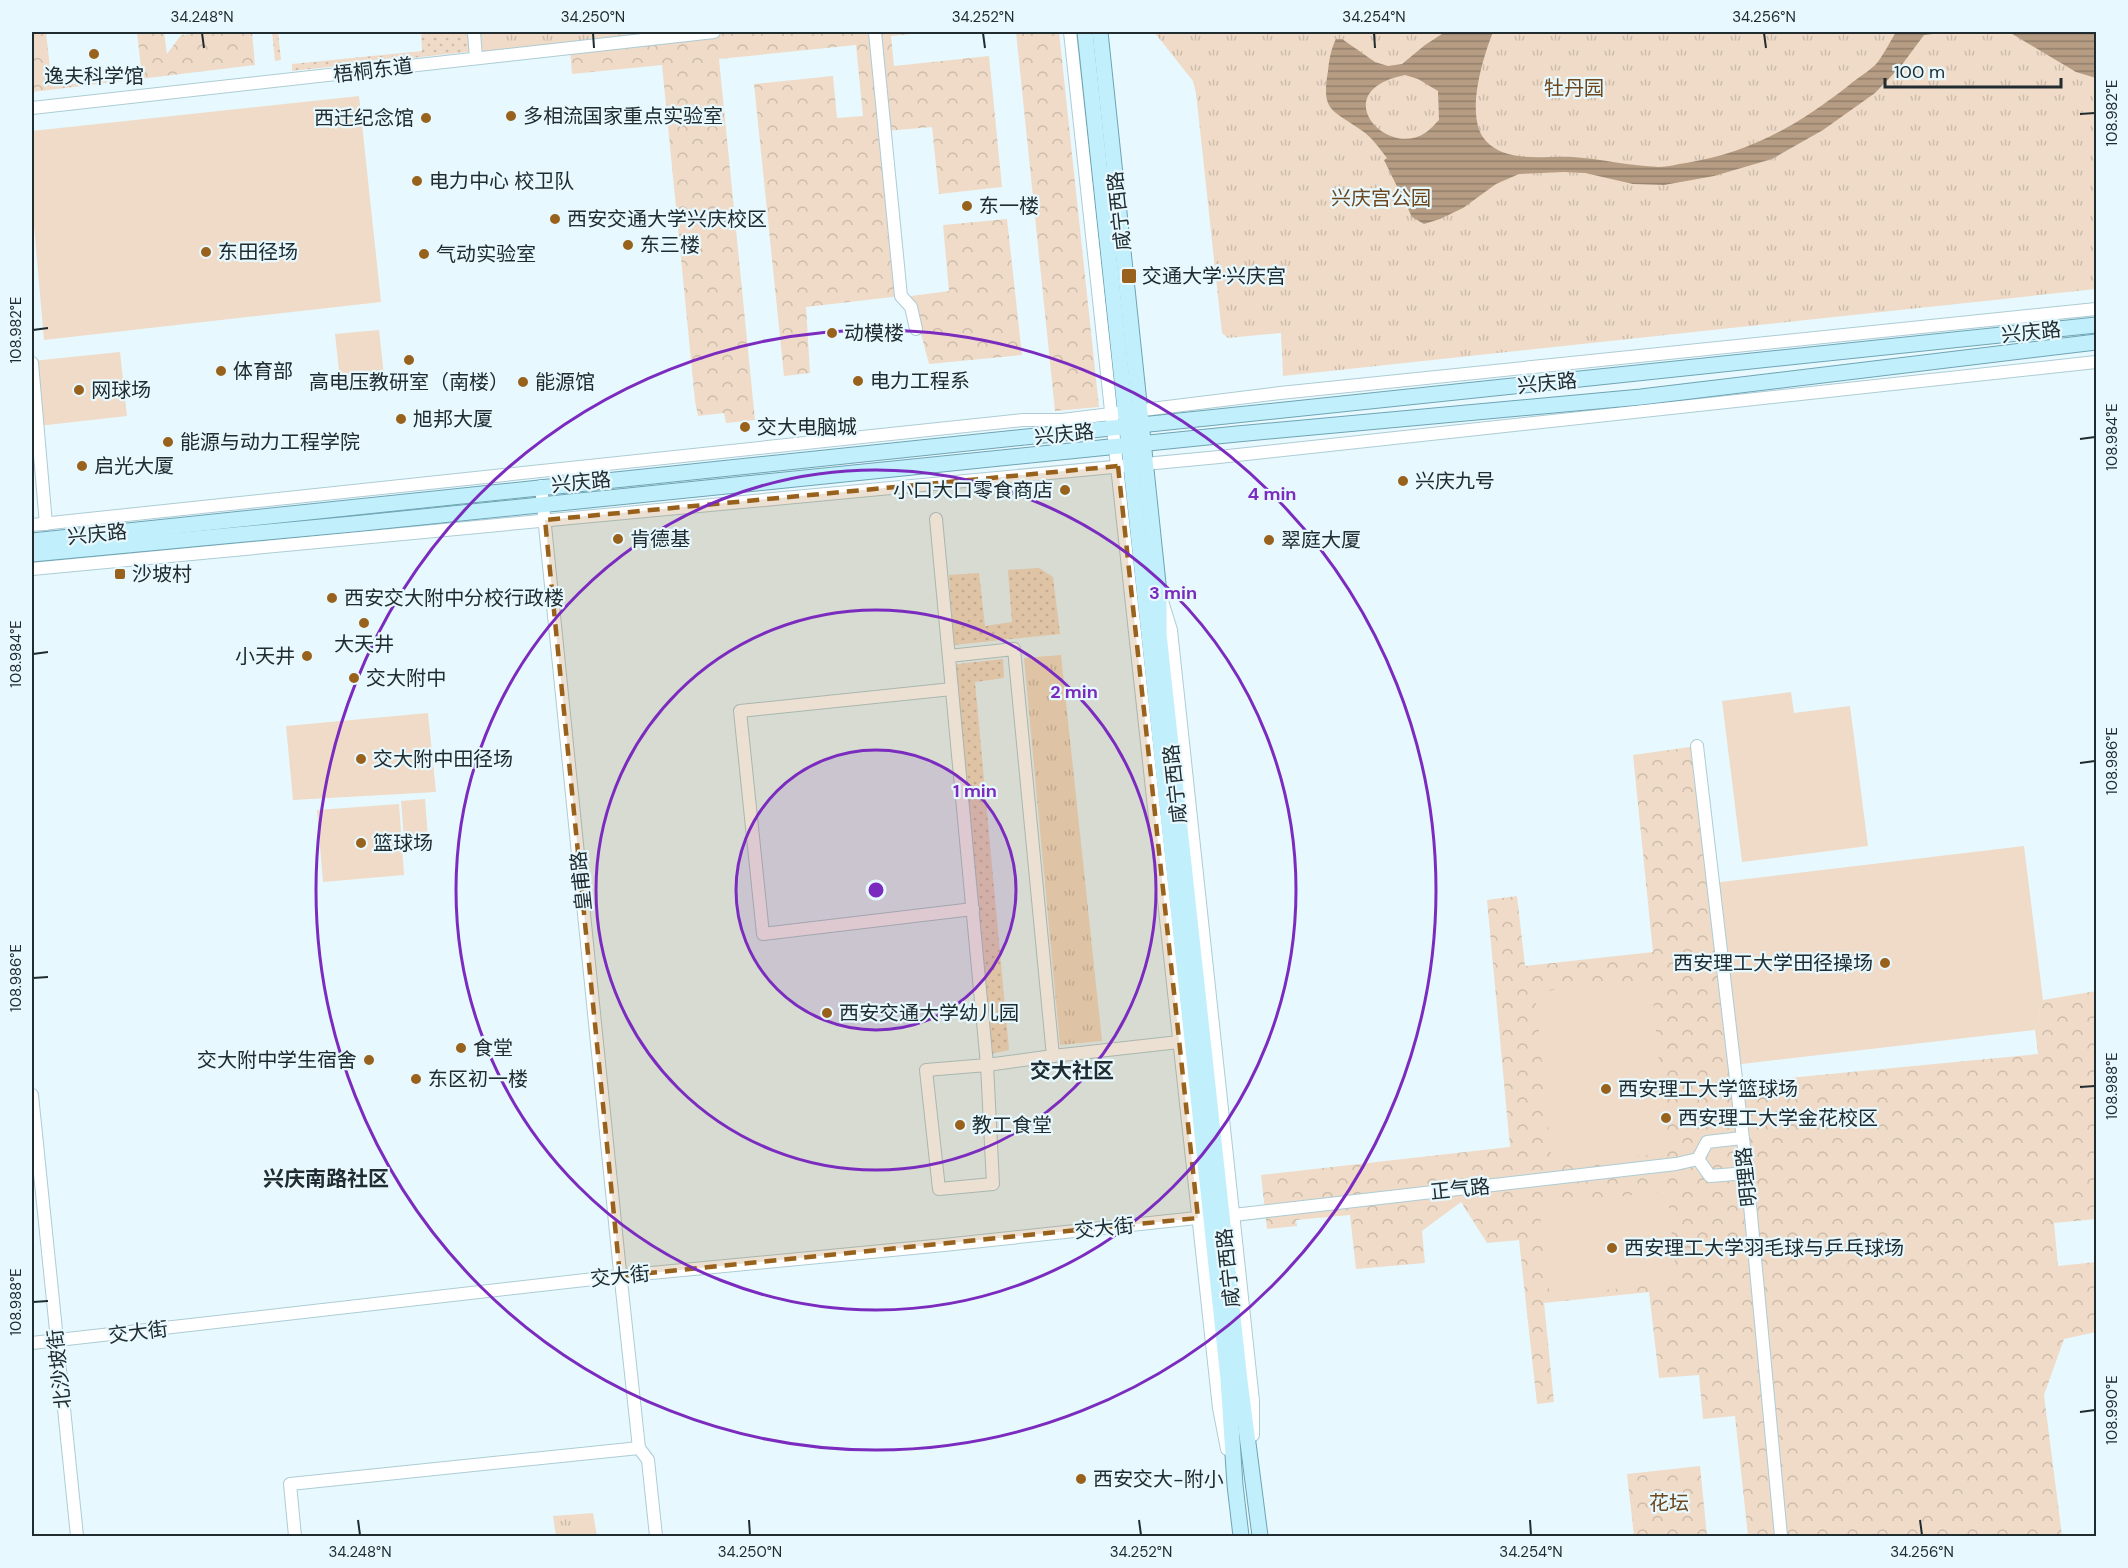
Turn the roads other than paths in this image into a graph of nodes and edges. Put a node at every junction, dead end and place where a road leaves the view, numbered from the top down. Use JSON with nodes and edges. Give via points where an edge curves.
{"nodes":[{"id":1,"x":474,"y":32,"type":"edge"},
{"id":2,"x":714,"y":32,"type":"edge"},
{"id":3,"x":875,"y":32,"type":"edge"},
{"id":4,"x":1070,"y":32,"type":"edge"},
{"id":5,"x":1085,"y":32,"type":"edge"},
{"id":6,"x":1100,"y":32,"type":"edge"},
{"id":7,"x":476,"y":58,"type":"junction"},
{"id":8,"x":32,"y":108,"type":"edge"},
{"id":9,"x":2097,"y":309,"type":"edge"},
{"id":10,"x":2097,"y":325,"type":"edge"},
{"id":11,"x":916,"y":330,"type":"dead end"},
{"id":12,"x":2097,"y":342,"type":"edge"},
{"id":13,"x":2097,"y":362,"type":"edge"},
{"id":14,"x":32,"y":363,"type":"edge"},
{"id":15,"x":1127,"y":420,"type":"junction"},
{"id":16,"x":1129,"y":445,"type":"junction"},
{"id":17,"x":1131,"y":465,"type":"junction"},
{"id":18,"x":541,"y":486,"type":"junction"},
{"id":19,"x":543,"y":504,"type":"junction"},
{"id":20,"x":936,"y":519,"type":"dead end"},
{"id":21,"x":544,"y":520,"type":"junction"},
{"id":22,"x":46,"y":524,"type":"junction"},
{"id":23,"x":32,"y":525,"type":"edge"},
{"id":24,"x":32,"y":541,"type":"edge"},
{"id":25,"x":32,"y":554,"type":"edge"},
{"id":26,"x":32,"y":569,"type":"edge"},
{"id":27,"x":949,"y":656,"type":"junction"},
{"id":28,"x":952,"y":689,"type":"junction"},
{"id":29,"x":1697,"y":747,"type":"dead end"},
{"id":30,"x":973,"y":909,"type":"junction"},
{"id":31,"x":1179,"y":1042,"type":"junction"},
{"id":32,"x":1053,"y":1056,"type":"junction"},
{"id":33,"x":987,"y":1065,"type":"junction"},
{"id":34,"x":32,"y":1095,"type":"edge"},
{"id":35,"x":1742,"y":1138,"type":"junction"},
{"id":36,"x":1698,"y":1159,"type":"junction"},
{"id":37,"x":1747,"y":1173,"type":"junction"},
{"id":38,"x":1216,"y":1216,"type":"junction"},
{"id":39,"x":620,"y":1276,"type":"junction"},
{"id":40,"x":55,"y":1341,"type":"junction"},
{"id":41,"x":32,"y":1343,"type":"edge"},
{"id":42,"x":639,"y":1448,"type":"junction"},
{"id":43,"x":1257,"y":1509,"type":"junction"},
{"id":44,"x":1240,"y":1534,"type":"edge"},
{"id":45,"x":77,"y":1536,"type":"edge"},
{"id":46,"x":295,"y":1536,"type":"edge"},
{"id":47,"x":656,"y":1536,"type":"edge"},
{"id":48,"x":1260,"y":1536,"type":"edge"},
{"id":49,"x":1266,"y":1536,"type":"edge"},
{"id":50,"x":1781,"y":1536,"type":"edge"}],
"edges":[{"from":1,"to":7,"type":"street"},
{"from":2,"to":7,"type":"street","name":"梧桐东道"},
{"from":3,"to":11,"type":"street","via":[[901,296],[911,307]]},
{"from":4,"to":15,"type":"street"},
{"from":5,"to":15,"type":"main road","name":"咸宁西路"},
{"from":6,"to":15,"type":"main road","name":"咸宁西路"},
{"from":7,"to":8,"type":"street","name":"梧桐东道"},
{"from":9,"to":15,"type":"street","via":[[1280,393]]},
{"from":10,"to":15,"type":"main road","name":"兴庆路"},
{"from":12,"to":16,"type":"main road","name":"兴庆路","via":[[1641,397]]},
{"from":13,"to":17,"type":"street"},
{"from":14,"to":22,"type":"street"},
{"from":15,"to":16,"type":"main road","name":"咸宁西路"},
{"from":15,"to":16,"type":"street"},
{"from":15,"to":18,"type":"main road","name":"兴庆路"},
{"from":15,"to":22,"type":"street","via":[[1023,420]]},
{"from":16,"to":17,"type":"main road","name":"咸宁西路"},
{"from":16,"to":19,"type":"main road","name":"兴庆路"},
{"from":17,"to":21,"type":"street"},
{"from":17,"to":31,"type":"street"},
{"from":17,"to":38,"type":"main road","name":"咸宁西路"},
{"from":17,"to":38,"type":"main road","name":"咸宁西路","via":[[1159,593],[1159,634]]},
{"from":18,"to":19,"type":"street","name":"皇甫路"},
{"from":18,"to":24,"type":"main road","name":"兴庆路"},
{"from":19,"to":21,"type":"street","name":"皇甫路"},
{"from":19,"to":25,"type":"main road","name":"兴庆路"},
{"from":20,"to":27,"type":"street"},
{"from":21,"to":26,"type":"street"},
{"from":21,"to":39,"type":"street","name":"皇甫路"},
{"from":22,"to":23,"type":"street"},
{"from":27,"to":28,"type":"street"},
{"from":27,"to":32,"type":"street","via":[[1014,649]]},
{"from":28,"to":30,"type":"street"},
{"from":28,"to":30,"type":"street","via":[[740,711],[763,934]]},
{"from":29,"to":35,"type":"street","name":"明理路"},
{"from":30,"to":33,"type":"street"},
{"from":31,"to":32,"type":"street"},
{"from":31,"to":38,"type":"street"},
{"from":32,"to":33,"type":"street"},
{"from":33,"to":33,"type":"street","via":[[926,1070],[939,1189],[993,1184]]},
{"from":34,"to":40,"type":"street","name":"北沙坡街"},
{"from":35,"to":36,"type":"street","via":[[1707,1142]]},
{"from":35,"to":37,"type":"street","name":"明理路"},
{"from":36,"to":37,"type":"street","via":[[1710,1176]]},
{"from":36,"to":38,"type":"street","name":"正气路"},
{"from":37,"to":50,"type":"street","name":"明理路"},
{"from":38,"to":39,"type":"street","name":"交大街"},
{"from":38,"to":43,"type":"main road","name":"咸宁西路"},
{"from":38,"to":44,"type":"main road","name":"咸宁西路"},
{"from":39,"to":40,"type":"street","name":"交大街"},
{"from":39,"to":42,"type":"street","name":"皇甫路"},
{"from":40,"to":41,"type":"street","name":"交大街"},
{"from":40,"to":45,"type":"street","name":"北沙坡街"},
{"from":42,"to":46,"type":"street","via":[[290,1484]]},
{"from":42,"to":47,"type":"street","name":"皇甫路","via":[[648,1460]]},
{"from":43,"to":48,"type":"main road","name":"咸宁西路"},
{"from":43,"to":49,"type":"main road"}]}
